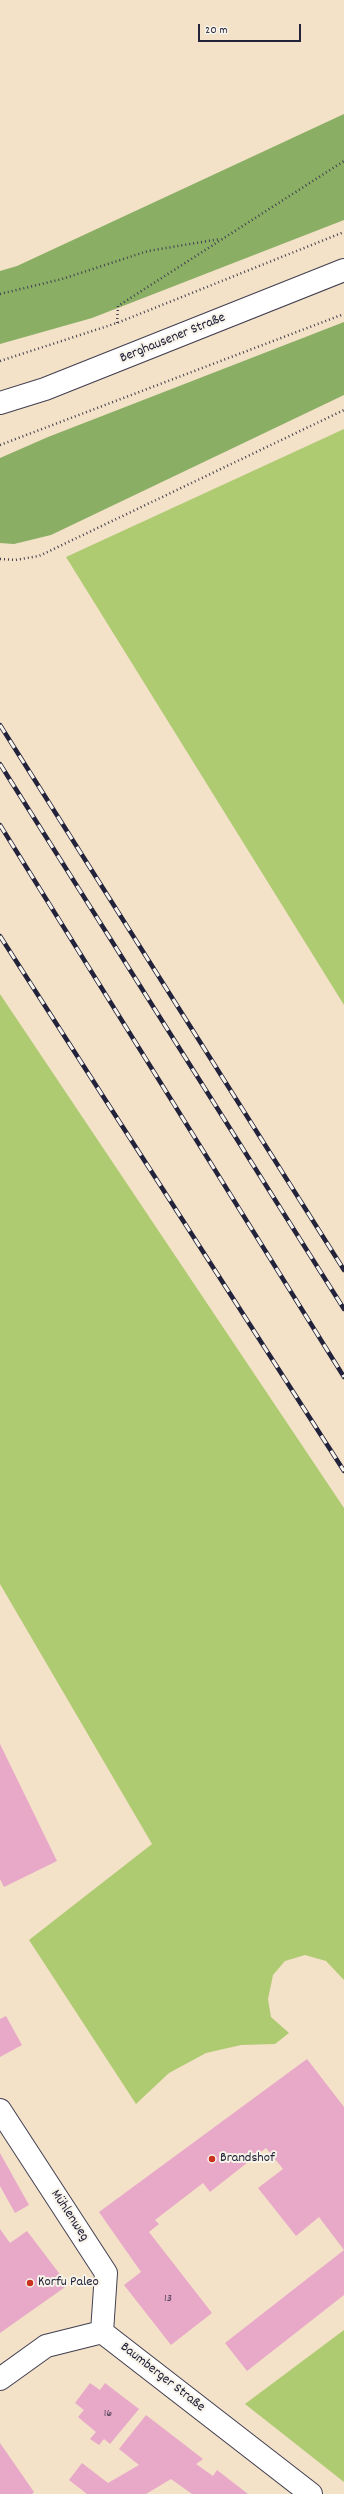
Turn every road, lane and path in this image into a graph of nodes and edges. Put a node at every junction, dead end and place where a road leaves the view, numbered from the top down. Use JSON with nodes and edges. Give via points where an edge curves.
{"nodes":[{"id":1,"x":344,"y":161,"type":"edge"},
{"id":2,"x":344,"y":232,"type":"edge"},
{"id":3,"x":223,"y":238,"type":"junction"},
{"id":4,"x":344,"y":270,"type":"edge"},
{"id":5,"x":0,"y":294,"type":"edge"},
{"id":6,"x":344,"y":314,"type":"edge"},
{"id":7,"x":117,"y":323,"type":"junction"},
{"id":8,"x":0,"y":361,"type":"edge"},
{"id":9,"x":0,"y":403,"type":"edge"},
{"id":10,"x":344,"y":410,"type":"edge"},
{"id":11,"x":0,"y":445,"type":"edge"},
{"id":12,"x":0,"y":559,"type":"edge"},
{"id":13,"x":0,"y":2110,"type":"edge"},
{"id":14,"x":102,"y":2332,"type":"junction"},
{"id":15,"x":0,"y":2379,"type":"edge"},
{"id":16,"x":311,"y":2494,"type":"edge"}],
"edges":[{"from":1,"to":3,"type":"path"},
{"from":2,"to":7,"type":"path"},
{"from":3,"to":5,"type":"path","via":[[148,251],[62,279]]},
{"from":3,"to":7,"type":"path","via":[[118,306]]},
{"from":4,"to":9,"type":"street","name":"Berghausener Straße","via":[[45,389]]},
{"from":6,"to":11,"type":"path"},
{"from":7,"to":8,"type":"path"},
{"from":10,"to":12,"type":"path","via":[[38,556],[15,560]]},
{"from":13,"to":14,"type":"street","name":"Mühlenweg","via":[[106,2273]]},
{"from":14,"to":15,"type":"street","via":[[46,2346]]},
{"from":14,"to":16,"type":"street","name":"Baumberger Straße"}]}
